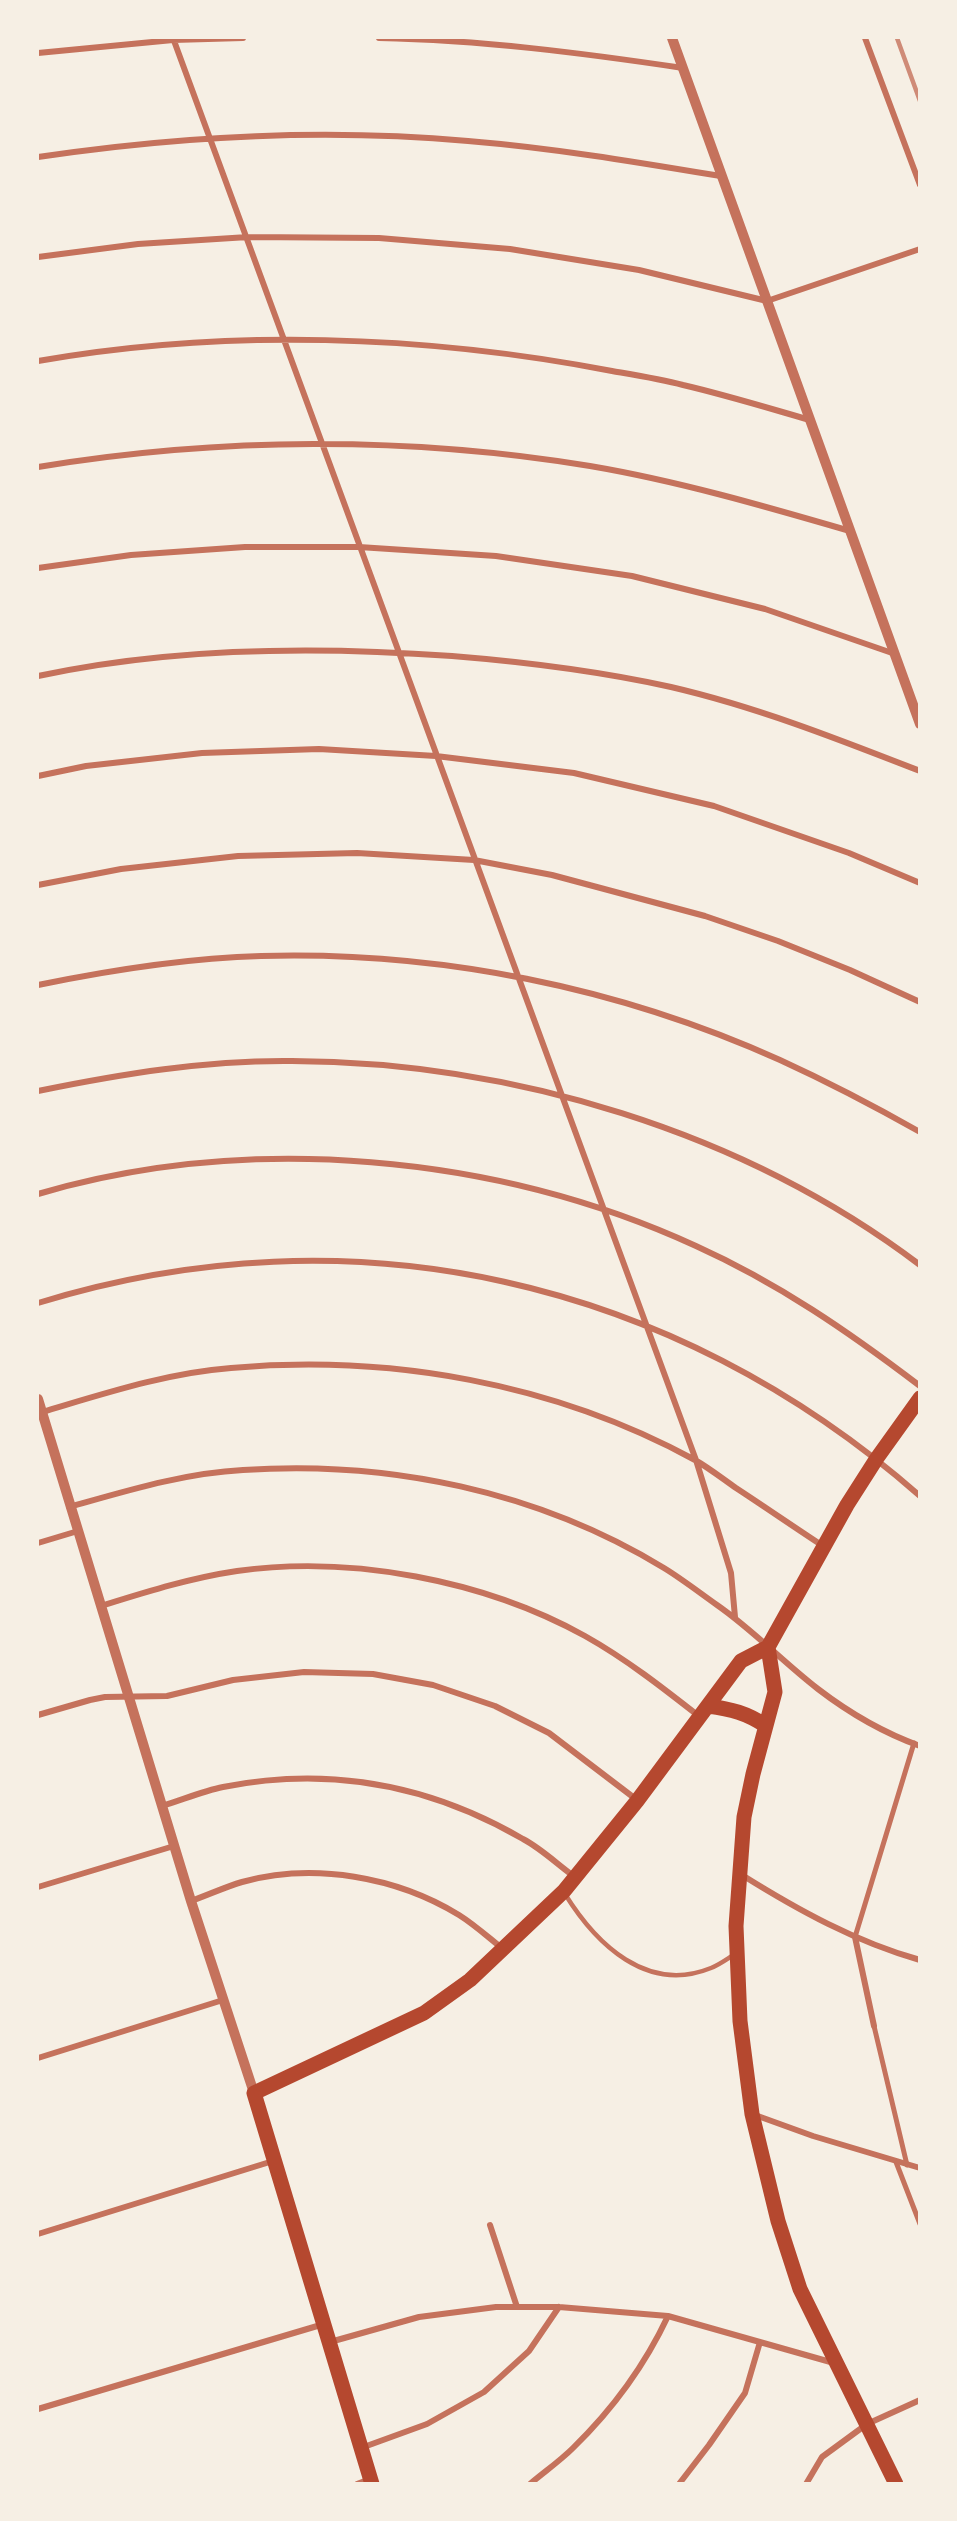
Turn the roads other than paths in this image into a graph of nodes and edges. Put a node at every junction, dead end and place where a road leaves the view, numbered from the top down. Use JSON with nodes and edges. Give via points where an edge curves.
{"nodes":[{"id":1,"x":243,"y":38,"type":"edge"},
{"id":2,"x":379,"y":38,"type":"edge"},
{"id":3,"x":672,"y":38,"type":"edge"},
{"id":4,"x":865,"y":38,"type":"edge"},
{"id":5,"x":173,"y":39,"type":"edge"},
{"id":6,"x":38,"y":52,"type":"edge"},
{"id":7,"x":683,"y":68,"type":"junction"},
{"id":8,"x":211,"y":138,"type":"junction"},
{"id":9,"x":38,"y":157,"type":"edge"},
{"id":10,"x":720,"y":176,"type":"junction"},
{"id":11,"x":920,"y":185,"type":"edge"},
{"id":12,"x":248,"y":237,"type":"junction"},
{"id":13,"x":920,"y":249,"type":"edge"},
{"id":14,"x":38,"y":257,"type":"edge"},
{"id":15,"x":767,"y":301,"type":"junction"},
{"id":16,"x":285,"y":340,"type":"junction"},
{"id":17,"x":38,"y":360,"type":"edge"},
{"id":18,"x":810,"y":420,"type":"junction"},
{"id":19,"x":322,"y":444,"type":"junction"},
{"id":20,"x":38,"y":467,"type":"edge"},
{"id":21,"x":850,"y":531,"type":"junction"},
{"id":22,"x":358,"y":547,"type":"junction"},
{"id":23,"x":38,"y":568,"type":"edge"},
{"id":24,"x":398,"y":652,"type":"junction"},
{"id":25,"x":895,"y":654,"type":"junction"},
{"id":26,"x":38,"y":676,"type":"edge"},
{"id":27,"x":920,"y":724,"type":"edge"},
{"id":28,"x":436,"y":756,"type":"junction"},
{"id":29,"x":920,"y":771,"type":"edge"},
{"id":30,"x":38,"y":776,"type":"edge"},
{"id":31,"x":474,"y":860,"type":"junction"},
{"id":32,"x":920,"y":883,"type":"edge"},
{"id":33,"x":38,"y":885,"type":"edge"},
{"id":34,"x":518,"y":976,"type":"junction"},
{"id":35,"x":38,"y":985,"type":"edge"},
{"id":36,"x":920,"y":1002,"type":"edge"},
{"id":37,"x":38,"y":1091,"type":"edge"},
{"id":38,"x":562,"y":1095,"type":"junction"},
{"id":39,"x":920,"y":1132,"type":"edge"},
{"id":40,"x":38,"y":1194,"type":"edge"},
{"id":41,"x":603,"y":1209,"type":"junction"},
{"id":42,"x":920,"y":1265,"type":"edge"},
{"id":43,"x":38,"y":1303,"type":"edge"},
{"id":44,"x":647,"y":1325,"type":"junction"},
{"id":45,"x":920,"y":1386,"type":"edge"},
{"id":46,"x":920,"y":1398,"type":"edge"},
{"id":47,"x":38,"y":1399,"type":"edge"},
{"id":48,"x":42,"y":1412,"type":"junction"},
{"id":49,"x":877,"y":1458,"type":"junction"},
{"id":50,"x":696,"y":1460,"type":"junction"},
{"id":51,"x":920,"y":1496,"type":"edge"},
{"id":52,"x":69,"y":1507,"type":"junction"},
{"id":53,"x":78,"y":1531,"type":"junction"},
{"id":54,"x":38,"y":1543,"type":"edge"},
{"id":55,"x":823,"y":1546,"type":"junction"},
{"id":56,"x":101,"y":1606,"type":"junction"},
{"id":57,"x":735,"y":1617,"type":"junction"},
{"id":58,"x":768,"y":1647,"type":"junction"},
{"id":59,"x":129,"y":1697,"type":"junction"},
{"id":60,"x":704,"y":1712,"type":"junction"},
{"id":61,"x":38,"y":1715,"type":"edge"},
{"id":62,"x":766,"y":1726,"type":"junction"},
{"id":63,"x":916,"y":1744,"type":"edge"},
{"id":64,"x":637,"y":1801,"type":"junction"},
{"id":65,"x":162,"y":1806,"type":"junction"},
{"id":66,"x":174,"y":1846,"type":"junction"},
{"id":67,"x":739,"y":1873,"type":"junction"},
{"id":68,"x":576,"y":1878,"type":"junction"},
{"id":69,"x":38,"y":1887,"type":"edge"},
{"id":70,"x":564,"y":1891,"type":"junction"},
{"id":71,"x":191,"y":1901,"type":"junction"},
{"id":72,"x":855,"y":1937,"type":"junction"},
{"id":73,"x":504,"y":1950,"type":"junction"},
{"id":74,"x":736,"y":1954,"type":"junction"},
{"id":75,"x":920,"y":1960,"type":"edge"},
{"id":76,"x":222,"y":2000,"type":"junction"},
{"id":77,"x":874,"y":2026,"type":"joint"},
{"id":78,"x":38,"y":2058,"type":"edge"},
{"id":79,"x":254,"y":2093,"type":"junction"},
{"id":80,"x":752,"y":2114,"type":"junction"},
{"id":81,"x":274,"y":2161,"type":"junction"},
{"id":82,"x":896,"y":2162,"type":"junction"},
{"id":83,"x":907,"y":2165,"type":"junction"},
{"id":84,"x":920,"y":2168,"type":"edge"},
{"id":85,"x":920,"y":2224,"type":"edge"},
{"id":86,"x":490,"y":2225,"type":"dead end"},
{"id":87,"x":38,"y":2234,"type":"edge"},
{"id":88,"x":517,"y":2307,"type":"junction"},
{"id":89,"x":559,"y":2307,"type":"junction"},
{"id":90,"x":668,"y":2316,"type":"junction"},
{"id":91,"x":324,"y":2324,"type":"junction"},
{"id":92,"x":760,"y":2342,"type":"junction"},
{"id":93,"x":330,"y":2343,"type":"junction"},
{"id":94,"x":837,"y":2364,"type":"junction"},
{"id":95,"x":920,"y":2400,"type":"edge"},
{"id":96,"x":38,"y":2409,"type":"edge"},
{"id":97,"x":867,"y":2424,"type":"junction"},
{"id":98,"x":360,"y":2448,"type":"junction"},
{"id":99,"x":366,"y":2482,"type":"edge"},
{"id":100,"x":530,"y":2484,"type":"edge"},
{"id":101,"x":679,"y":2484,"type":"edge"},
{"id":102,"x":806,"y":2484,"type":"edge"},
{"id":103,"x":896,"y":2484,"type":"edge"}],
"edges":[{"from":1,"to":5,"type":"street"},
{"from":2,"to":7,"type":"street","via":[[556,50]]},
{"from":3,"to":7,"type":"street"},
{"from":4,"to":11,"type":"street"},
{"from":5,"to":6,"type":"street"},
{"from":5,"to":8,"type":"street"},
{"from":7,"to":10,"type":"street"},
{"from":8,"to":9,"type":"street"},
{"from":8,"to":10,"type":"street","via":[[339,135],[467,141],[594,154]]},
{"from":8,"to":12,"type":"street"},
{"from":10,"to":15,"type":"street"},
{"from":12,"to":14,"type":"street","via":[[138,244]]},
{"from":12,"to":15,"type":"street","via":[[379,238],[510,249],[639,270]]},
{"from":12,"to":16,"type":"street"},
{"from":13,"to":15,"type":"street"},
{"from":15,"to":18,"type":"street"},
{"from":16,"to":17,"type":"street","via":[[174,344]]},
{"from":16,"to":18,"type":"street","via":[[418,344],[551,359],[682,384]]},
{"from":16,"to":19,"type":"street"},
{"from":18,"to":21,"type":"street"},
{"from":19,"to":20,"type":"street","via":[[210,447],[98,457]]},
{"from":19,"to":21,"type":"street","via":[[456,450],[590,466],[721,493]]},
{"from":19,"to":22,"type":"street"},
{"from":21,"to":25,"type":"street"},
{"from":22,"to":23,"type":"street","via":[[245,547],[131,555]]},
{"from":22,"to":24,"type":"street"},
{"from":22,"to":25,"type":"street","via":[[496,556],[632,576],[765,609]]},
{"from":24,"to":26,"type":"street","via":[[283,650],[168,657]]},
{"from":24,"to":28,"type":"street"},
{"from":24,"to":29,"type":"street","via":[[538,663],[672,687],[806,726]]},
{"from":25,"to":27,"type":"street"},
{"from":28,"to":30,"type":"street","via":[[319,749],[202,753],[86,766]]},
{"from":28,"to":31,"type":"street"},
{"from":28,"to":32,"type":"street","via":[[574,773],[714,806],[849,853]]},
{"from":31,"to":33,"type":"street","via":[[357,853],[238,856],[121,869]]},
{"from":31,"to":34,"type":"street"},
{"from":31,"to":36,"type":"street","via":[[562,877],[705,916],[830,962]]},
{"from":34,"to":35,"type":"street","via":[[411,961],[259,956],[167,963]]},
{"from":34,"to":38,"type":"street"},
{"from":34,"to":39,"type":"street","via":[[614,1000],[700,1028],[779,1060]]},
{"from":37,"to":38,"type":"street","via":[[126,1074],[221,1063],[291,1061],[367,1064],[470,1076]]},
{"from":38,"to":41,"type":"street"},
{"from":38,"to":42,"type":"street","via":[[653,1123],[759,1168],[822,1200]]},
{"from":40,"to":41,"type":"street","via":[[150,1170],[252,1160],[336,1160],[423,1168],[524,1187]]},
{"from":41,"to":44,"type":"street"},
{"from":41,"to":45,"type":"street","via":[[696,1245],[777,1287],[852,1334]]},
{"from":43,"to":44,"type":"street","via":[[161,1272],[249,1262],[320,1260],[471,1274],[552,1293]]},
{"from":44,"to":49,"type":"street","via":[[757,1378]]},
{"from":44,"to":50,"type":"street"},
{"from":46,"to":49,"type":"main road"},
{"from":47,"to":48,"type":"street"},
{"from":48,"to":50,"type":"street","via":[[134,1384],[229,1368],[358,1365],[422,1370],[517,1389],[608,1419]]},
{"from":48,"to":52,"type":"street"},
{"from":49,"to":51,"type":"street"},
{"from":49,"to":55,"type":"main road"},
{"from":50,"to":55,"type":"street"},
{"from":50,"to":57,"type":"street","via":[[731,1573]]},
{"from":52,"to":53,"type":"street"},
{"from":52,"to":57,"type":"street","via":[[154,1483],[241,1470],[329,1467],[417,1476],[502,1496],[585,1527],[663,1567]]},
{"from":53,"to":54,"type":"street"},
{"from":53,"to":56,"type":"street"},
{"from":55,"to":58,"type":"main road"},
{"from":56,"to":59,"type":"street"},
{"from":56,"to":60,"type":"street","via":[[169,1584],[238,1571],[310,1567],[381,1571],[451,1584],[519,1606],[583,1636]]},
{"from":57,"to":58,"type":"street"},
{"from":58,"to":60,"type":"main road","via":[[741,1661]]},
{"from":58,"to":62,"type":"main road","via":[[775,1692]]},
{"from":58,"to":63,"type":"street","via":[[851,1711]]},
{"from":59,"to":61,"type":"street","via":[[90,1700]]},
{"from":59,"to":64,"type":"street","via":[[167,1696],[233,1680],[304,1672],[373,1674],[433,1685],[495,1706],[549,1733]]},
{"from":59,"to":65,"type":"street"},
{"from":60,"to":62,"type":"main road","via":[[731,1709]]},
{"from":60,"to":64,"type":"main road"},
{"from":62,"to":67,"type":"main road","via":[[744,1817]]},
{"from":63,"to":72,"type":"street"},
{"from":64,"to":68,"type":"main road"},
{"from":65,"to":66,"type":"street"},
{"from":65,"to":68,"type":"street","via":[[222,1787],[285,1778],[348,1779],[410,1790],[470,1810],[526,1840]]},
{"from":66,"to":69,"type":"street"},
{"from":66,"to":71,"type":"street"},
{"from":67,"to":72,"type":"street","via":[[795,1908]]},
{"from":67,"to":74,"type":"main road"},
{"from":68,"to":70,"type":"main road"},
{"from":70,"to":73,"type":"main road"},
{"from":70,"to":74,"type":"lane","via":[[579,1917],[602,1942],[625,1961],[653,1972],[682,1974],[711,1968]]},
{"from":71,"to":73,"type":"street","via":[[243,1882],[299,1874],[355,1876],[410,1891],[460,1916]]},
{"from":71,"to":76,"type":"street"},
{"from":72,"to":75,"type":"street"},
{"from":72,"to":77,"type":"street"},
{"from":73,"to":79,"type":"main road","via":[[424,2013]]},
{"from":74,"to":80,"type":"main road"},
{"from":76,"to":78,"type":"street"},
{"from":76,"to":79,"type":"street"},
{"from":77,"to":83,"type":"street"},
{"from":79,"to":81,"type":"main road"},
{"from":80,"to":82,"type":"street"},
{"from":80,"to":94,"type":"main road","via":[[778,2221],[800,2289]]},
{"from":81,"to":87,"type":"street"},
{"from":81,"to":91,"type":"main road"},
{"from":82,"to":83,"type":"street"},
{"from":82,"to":85,"type":"street"},
{"from":83,"to":84,"type":"street"},
{"from":86,"to":88,"type":"street"},
{"from":88,"to":89,"type":"street"},
{"from":88,"to":93,"type":"street","via":[[419,2317]]},
{"from":89,"to":90,"type":"street"},
{"from":89,"to":98,"type":"street","via":[[529,2351],[484,2392],[427,2424]]},
{"from":90,"to":92,"type":"street"},
{"from":90,"to":100,"type":"street","via":[[653,2348],[617,2399],[573,2449]]},
{"from":91,"to":93,"type":"main road"},
{"from":91,"to":96,"type":"street"},
{"from":92,"to":94,"type":"street"},
{"from":92,"to":101,"type":"street","via":[[745,2393]]},
{"from":93,"to":98,"type":"main road"},
{"from":94,"to":97,"type":"main road"},
{"from":95,"to":97,"type":"street"},
{"from":97,"to":102,"type":"street","via":[[822,2457]]},
{"from":97,"to":103,"type":"main road"},
{"from":98,"to":99,"type":"main road"}]}
